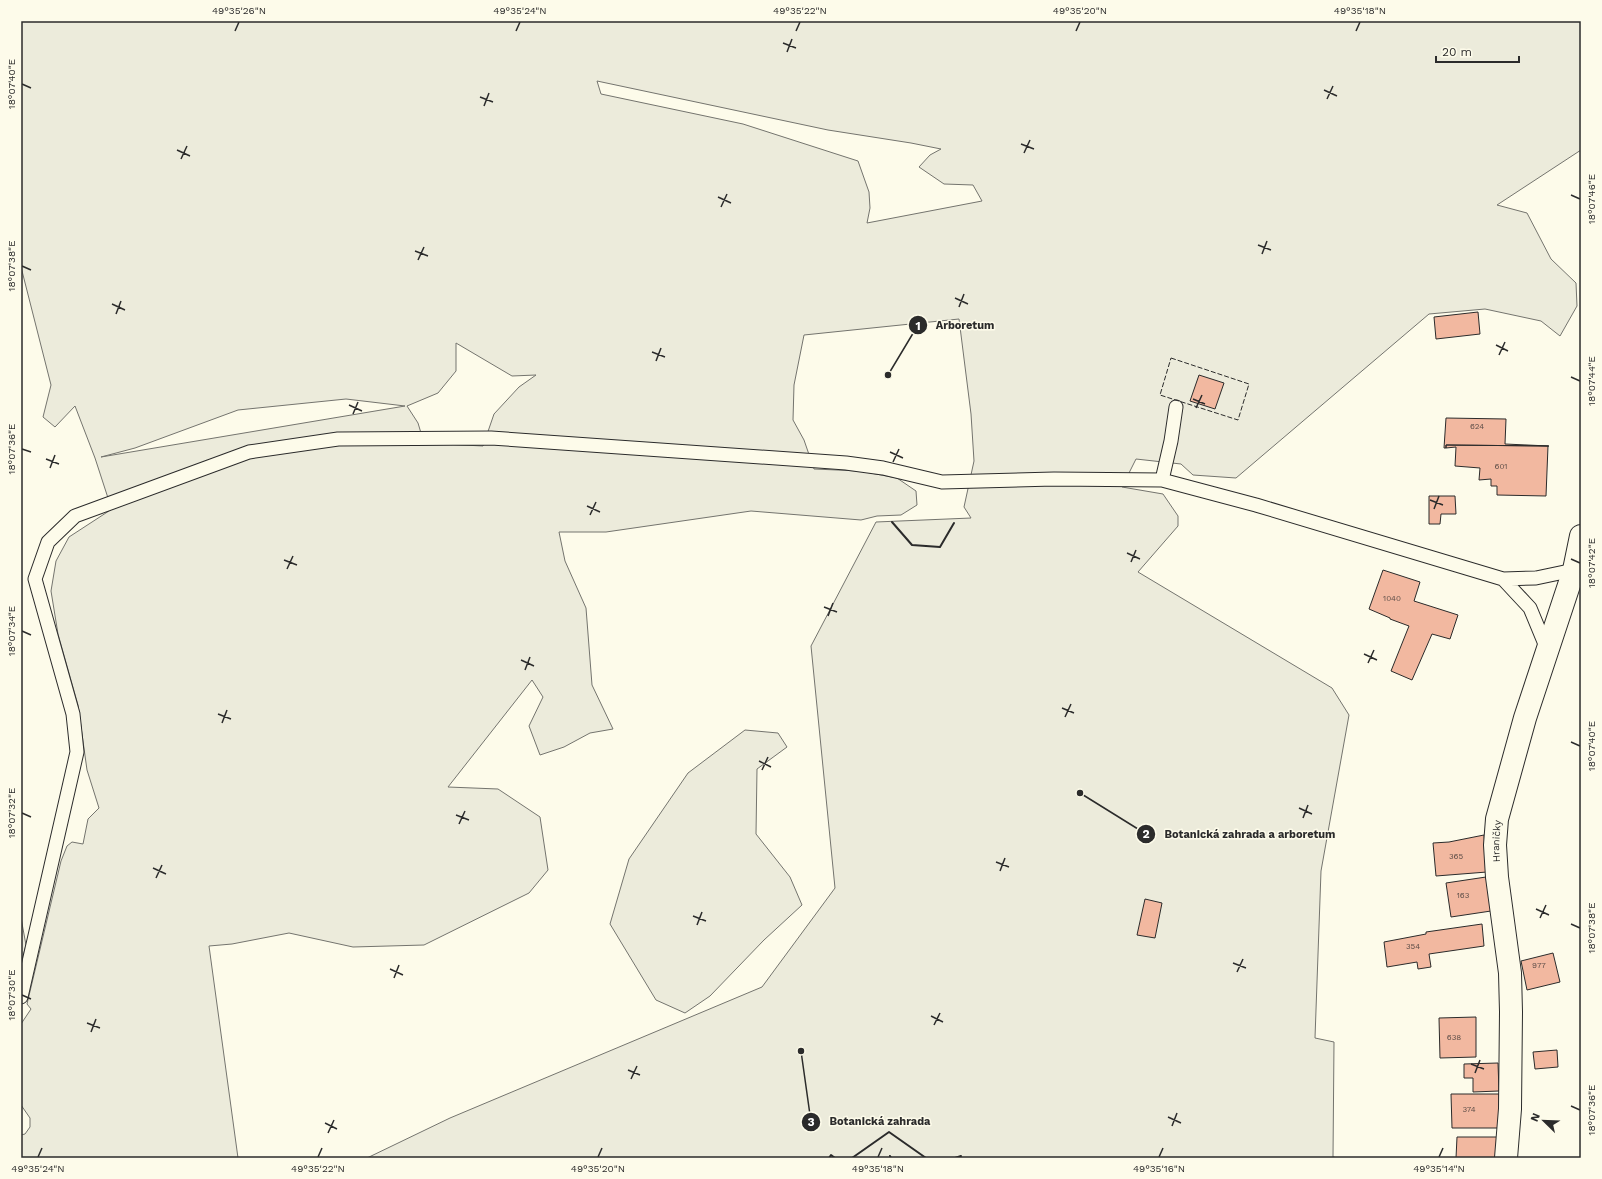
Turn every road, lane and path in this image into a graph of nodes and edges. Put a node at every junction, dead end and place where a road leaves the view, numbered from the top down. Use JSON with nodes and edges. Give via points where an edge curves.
{"nodes":[{"id":1,"x":1176,"y":407,"type":"dead end"},
{"id":2,"x":1162,"y":480,"type":"junction"},
{"id":3,"x":1581,"y":536,"type":"edge"},
{"id":4,"x":1574,"y":570,"type":"junction"},
{"id":5,"x":1502,"y":579,"type":"junction"},
{"id":6,"x":1547,"y":649,"type":"junction"},
{"id":7,"x":21,"y":996,"type":"edge"},
{"id":8,"x":1506,"y":1158,"type":"edge"}],
"edges":[{"from":1,"to":2,"type":"lane"},
{"from":2,"to":5,"type":"lane","via":[[1256,505]]},
{"from":2,"to":7,"type":"lane","via":[[942,482],[846,462],[491,438],[338,439],[249,452],[75,516],[48,542],[35,579],[73,714],[77,752]]},
{"from":3,"to":4,"type":"street","name":"Hraničky"},
{"from":4,"to":5,"type":"lane","via":[[1536,578]]},
{"from":4,"to":6,"type":"street","name":"Hraničky"},
{"from":5,"to":6,"type":"lane","via":[[1530,608]]},
{"from":6,"to":8,"type":"street","name":"Hraničky","via":[[1497,819],[1497,877],[1510,973],[1510,1109]]}]}
